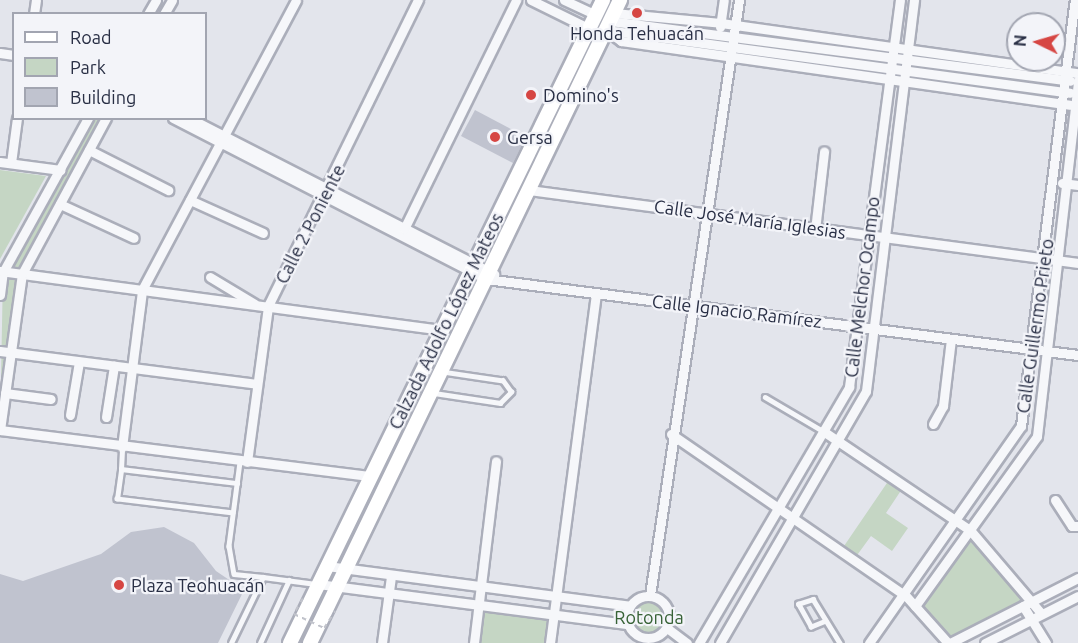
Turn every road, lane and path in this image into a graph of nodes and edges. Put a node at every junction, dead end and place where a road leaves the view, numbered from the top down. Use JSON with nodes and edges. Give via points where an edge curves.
{"nodes":[{"id":1,"x":296,"y":0,"type":"edge"},
{"id":2,"x":418,"y":0,"type":"edge"},
{"id":3,"x":516,"y":0,"type":"edge"},
{"id":4,"x":531,"y":0,"type":"edge"},
{"id":5,"x":564,"y":0,"type":"edge"},
{"id":6,"x":603,"y":0,"type":"edge"},
{"id":7,"x":620,"y":0,"type":"edge"},
{"id":8,"x":724,"y":0,"type":"edge"},
{"id":9,"x":739,"y":0,"type":"edge"},
{"id":10,"x":900,"y":0,"type":"edge"},
{"id":11,"x":914,"y":0,"type":"edge"},
{"id":12,"x":1075,"y":0,"type":"edge"},
{"id":13,"x":596,"y":15,"type":"junction"},
{"id":14,"x":610,"y":22,"type":"junction"},
{"id":15,"x":721,"y":23,"type":"junction"},
{"id":16,"x":736,"y":25,"type":"junction"},
{"id":17,"x":590,"y":29,"type":"junction"},
{"id":18,"x":718,"y":38,"type":"junction"},
{"id":19,"x":733,"y":40,"type":"junction"},
{"id":20,"x":893,"y":53,"type":"junction"},
{"id":21,"x":908,"y":55,"type":"junction"},
{"id":22,"x":728,"y":56,"type":"junction"},
{"id":23,"x":891,"y":69,"type":"junction"},
{"id":24,"x":906,"y":70,"type":"junction"},
{"id":25,"x":1078,"y":73,"type":"edge"},
{"id":26,"x":1066,"y":75,"type":"junction"},
{"id":27,"x":889,"y":81,"type":"junction"},
{"id":28,"x":1078,"y":81,"type":"edge"},
{"id":29,"x":904,"y":83,"type":"junction"},
{"id":30,"x":1064,"y":92,"type":"junction"},
{"id":31,"x":1077,"y":94,"type":"edge"},
{"id":32,"x":1063,"y":105,"type":"junction"},
{"id":33,"x":1077,"y":106,"type":"edge"},
{"id":34,"x":17,"y":120,"type":"edge"},
{"id":35,"x":87,"y":120,"type":"edge"},
{"id":36,"x":105,"y":120,"type":"edge"},
{"id":37,"x":177,"y":120,"type":"edge"},
{"id":38,"x":192,"y":120,"type":"edge"},
{"id":39,"x":222,"y":140,"type":"junction"},
{"id":40,"x":89,"y":150,"type":"junction"},
{"id":41,"x":824,"y":152,"type":"dead end"},
{"id":42,"x":0,"y":162,"type":"edge"},
{"id":43,"x":10,"y":163,"type":"junction"},
{"id":44,"x":60,"y":170,"type":"junction"},
{"id":45,"x":1067,"y":183,"type":"junction"},
{"id":46,"x":1053,"y":184,"type":"junction"},
{"id":47,"x":1078,"y":185,"type":"edge"},
{"id":48,"x":168,"y":190,"type":"dead end"},
{"id":49,"x":529,"y":190,"type":"junction"},
{"id":50,"x":328,"y":191,"type":"junction"},
{"id":51,"x":190,"y":201,"type":"junction"},
{"id":52,"x":60,"y":204,"type":"junction"},
{"id":53,"x":706,"y":211,"type":"junction"},
{"id":54,"x":403,"y":229,"type":"junction"},
{"id":55,"x":815,"y":230,"type":"junction"},
{"id":56,"x":263,"y":233,"type":"dead end"},
{"id":57,"x":869,"y":236,"type":"junction"},
{"id":58,"x":134,"y":238,"type":"dead end"},
{"id":59,"x":885,"y":238,"type":"junction"},
{"id":60,"x":1044,"y":258,"type":"junction"},
{"id":61,"x":1060,"y":260,"type":"junction"},
{"id":62,"x":1078,"y":263,"type":"edge"},
{"id":63,"x":473,"y":265,"type":"junction"},
{"id":64,"x":2,"y":271,"type":"edge"},
{"id":65,"x":22,"y":274,"type":"junction"},
{"id":66,"x":488,"y":275,"type":"junction"},
{"id":67,"x":210,"y":277,"type":"dead end"},
{"id":68,"x":142,"y":290,"type":"junction"},
{"id":69,"x":596,"y":294,"type":"junction"},
{"id":70,"x":0,"y":295,"type":"edge"},
{"id":71,"x":694,"y":303,"type":"junction"},
{"id":72,"x":255,"y":304,"type":"junction"},
{"id":73,"x":268,"y":306,"type":"junction"},
{"id":74,"x":858,"y":327,"type":"junction"},
{"id":75,"x":874,"y":329,"type":"junction"},
{"id":76,"x":443,"y":330,"type":"junction"},
{"id":77,"x":951,"y":339,"type":"junction"},
{"id":78,"x":1032,"y":350,"type":"junction"},
{"id":79,"x":0,"y":351,"type":"edge"},
{"id":80,"x":11,"y":352,"type":"junction"},
{"id":81,"x":1049,"y":352,"type":"junction"},
{"id":82,"x":1078,"y":355,"type":"edge"},
{"id":83,"x":80,"y":362,"type":"junction"},
{"id":84,"x":114,"y":366,"type":"junction"},
{"id":85,"x":132,"y":369,"type":"junction"},
{"id":86,"x":441,"y":372,"type":"junction"},
{"id":87,"x":257,"y":384,"type":"junction"},
{"id":88,"x":431,"y":392,"type":"junction"},
{"id":89,"x":5,"y":393,"type":"junction"},
{"id":90,"x":765,"y":397,"type":"dead end"},
{"id":91,"x":51,"y":399,"type":"dead end"},
{"id":92,"x":70,"y":415,"type":"dead end"},
{"id":93,"x":106,"y":417,"type":"dead end"},
{"id":94,"x":933,"y":424,"type":"dead end"},
{"id":95,"x":0,"y":430,"type":"edge"},
{"id":96,"x":823,"y":431,"type":"junction"},
{"id":97,"x":671,"y":434,"type":"junction"},
{"id":98,"x":840,"y":439,"type":"junction"},
{"id":99,"x":122,"y":447,"type":"junction"},
{"id":100,"x":496,"y":461,"type":"dead end"},
{"id":101,"x":244,"y":462,"type":"junction"},
{"id":102,"x":121,"y":469,"type":"junction"},
{"id":103,"x":371,"y":476,"type":"junction"},
{"id":104,"x":237,"y":483,"type":"junction"},
{"id":105,"x":1055,"y":500,"type":"dead end"},
{"id":106,"x":777,"y":510,"type":"junction"},
{"id":107,"x":233,"y":513,"type":"junction"},
{"id":108,"x":792,"y":520,"type":"junction"},
{"id":109,"x":956,"y":520,"type":"junction"},
{"id":110,"x":1078,"y":526,"type":"edge"},
{"id":111,"x":970,"y":531,"type":"junction"},
{"id":112,"x":327,"y":566,"type":"junction"},
{"id":113,"x":345,"y":570,"type":"junction"},
{"id":114,"x":391,"y":576,"type":"junction"},
{"id":115,"x":263,"y":577,"type":"junction"},
{"id":116,"x":1078,"y":578,"type":"edge"},
{"id":117,"x":290,"y":580,"type":"junction"},
{"id":118,"x":318,"y":584,"type":"junction"},
{"id":119,"x":338,"y":585,"type":"junction"},
{"id":120,"x":482,"y":588,"type":"junction"},
{"id":121,"x":388,"y":591,"type":"junction"},
{"id":122,"x":650,"y":595,"type":"junction"},
{"id":123,"x":906,"y":596,"type":"junction"},
{"id":124,"x":1078,"y":596,"type":"edge"},
{"id":125,"x":556,"y":597,"type":"junction"},
{"id":126,"x":303,"y":599,"type":"dead end"},
{"id":127,"x":480,"y":603,"type":"junction"},
{"id":128,"x":1027,"y":604,"type":"junction"},
{"id":129,"x":629,"y":606,"type":"junction"},
{"id":130,"x":915,"y":606,"type":"junction"},
{"id":131,"x":335,"y":611,"type":"dead end"},
{"id":132,"x":554,"y":614,"type":"junction"},
{"id":133,"x":1041,"y":614,"type":"junction"},
{"id":134,"x":1031,"y":620,"type":"junction"},
{"id":135,"x":826,"y":621,"type":"junction"},
{"id":136,"x":628,"y":624,"type":"junction"},
{"id":137,"x":667,"y":628,"type":"junction"},
{"id":138,"x":645,"y":641,"type":"edge"},
{"id":139,"x":231,"y":643,"type":"edge"},
{"id":140,"x":260,"y":643,"type":"edge"},
{"id":141,"x":290,"y":643,"type":"edge"},
{"id":142,"x":310,"y":643,"type":"edge"},
{"id":143,"x":382,"y":643,"type":"edge"},
{"id":144,"x":474,"y":643,"type":"edge"},
{"id":145,"x":550,"y":643,"type":"edge"},
{"id":146,"x":687,"y":643,"type":"edge"},
{"id":147,"x":699,"y":643,"type":"edge"},
{"id":148,"x":720,"y":643,"type":"edge"},
{"id":149,"x":840,"y":643,"type":"edge"},
{"id":150,"x":869,"y":643,"type":"edge"},
{"id":151,"x":949,"y":643,"type":"edge"},
{"id":152,"x":985,"y":643,"type":"edge"},
{"id":153,"x":1047,"y":643,"type":"edge"}],
"edges":[{"from":1,"to":39,"type":"street"},
{"from":2,"to":50,"type":"street","name":"Calle 2 Poniente"},
{"from":3,"to":54,"type":"street"},
{"from":4,"to":17,"type":"street"},
{"from":5,"to":13,"type":"street"},
{"from":6,"to":13,"type":"main road","name":"Calzada Adolfo López Mateos"},
{"from":7,"to":14,"type":"main road","name":"Calzada Adolfo López Mateos"},
{"from":8,"to":15,"type":"street"},
{"from":9,"to":16,"type":"street"},
{"from":10,"to":20,"type":"street","name":"Calle Melchor Ocampo"},
{"from":11,"to":21,"type":"street","name":"Calle Melchor Ocampo"},
{"from":12,"to":26,"type":"street","name":"Calle Guillermo Prieto"},
{"from":13,"to":17,"type":"main road","name":"Calzada Adolfo López Mateos"},
{"from":14,"to":15,"type":"street"},
{"from":14,"to":18,"type":"street"},
{"from":14,"to":22,"type":"street","via":[[621,41]]},
{"from":14,"to":49,"type":"main road","name":"Calzada Adolfo López Mateos"},
{"from":15,"to":16,"type":"street"},
{"from":15,"to":18,"type":"street"},
{"from":16,"to":19,"type":"street"},
{"from":16,"to":20,"type":"street"},
{"from":17,"to":63,"type":"main road","name":"Calzada Adolfo López Mateos"},
{"from":18,"to":19,"type":"street"},
{"from":18,"to":22,"type":"street"},
{"from":19,"to":20,"type":"street"},
{"from":19,"to":22,"type":"street"},
{"from":19,"to":23,"type":"street"},
{"from":20,"to":21,"type":"street"},
{"from":20,"to":23,"type":"street","name":"Calle Melchor Ocampo"},
{"from":21,"to":24,"type":"street","name":"Calle Melchor Ocampo"},
{"from":21,"to":26,"type":"street"},
{"from":22,"to":27,"type":"street"},
{"from":22,"to":53,"type":"street"},
{"from":23,"to":24,"type":"street"},
{"from":23,"to":27,"type":"street","name":"Calle Melchor Ocampo"},
{"from":24,"to":29,"type":"street","name":"Calle Melchor Ocampo"},
{"from":24,"to":30,"type":"street"},
{"from":25,"to":26,"type":"street"},
{"from":26,"to":28,"type":"street"},
{"from":26,"to":30,"type":"street","name":"Calle Guillermo Prieto"},
{"from":27,"to":29,"type":"street"},
{"from":27,"to":57,"type":"street","name":"Calle Melchor Ocampo"},
{"from":28,"to":31,"type":"street","name":"Calle Guillermo Prieto"},
{"from":29,"to":32,"type":"street"},
{"from":29,"to":59,"type":"street","name":"Calle Melchor Ocampo"},
{"from":30,"to":31,"type":"street"},
{"from":30,"to":32,"type":"street","name":"Calle Guillermo Prieto"},
{"from":31,"to":33,"type":"street","name":"Calle Guillermo Prieto"},
{"from":32,"to":33,"type":"street"},
{"from":32,"to":46,"type":"street","name":"Calle Guillermo Prieto"},
{"from":33,"to":45,"type":"street","name":"Calle Guillermo Prieto"},
{"from":34,"to":43,"type":"street"},
{"from":35,"to":44,"type":"street"},
{"from":36,"to":40,"type":"street"},
{"from":37,"to":39,"type":"street"},
{"from":38,"to":39,"type":"street"},
{"from":39,"to":50,"type":"street"},
{"from":39,"to":51,"type":"street"},
{"from":40,"to":48,"type":"street"},
{"from":40,"to":52,"type":"street"},
{"from":41,"to":55,"type":"street"},
{"from":42,"to":43,"type":"street"},
{"from":43,"to":44,"type":"street"},
{"from":44,"to":64,"type":"street"},
{"from":45,"to":46,"type":"street"},
{"from":45,"to":47,"type":"street"},
{"from":45,"to":61,"type":"street","name":"Calle Guillermo Prieto"},
{"from":46,"to":60,"type":"street","name":"Calle Guillermo Prieto"},
{"from":49,"to":53,"type":"street","name":"Calle José María Iglesias"},
{"from":49,"to":66,"type":"main road","name":"Calzada Adolfo López Mateos"},
{"from":50,"to":54,"type":"street"},
{"from":50,"to":73,"type":"street","name":"Calle 2 Poniente"},
{"from":51,"to":56,"type":"street"},
{"from":51,"to":68,"type":"street"},
{"from":52,"to":58,"type":"street"},
{"from":52,"to":65,"type":"street"},
{"from":53,"to":55,"type":"street","name":"Calle José María Iglesias"},
{"from":53,"to":71,"type":"street"},
{"from":54,"to":63,"type":"street"},
{"from":55,"to":57,"type":"street","name":"Calle José María Iglesias"},
{"from":57,"to":59,"type":"street","name":"Calle José María Iglesias"},
{"from":57,"to":74,"type":"street","name":"Calle Melchor Ocampo"},
{"from":59,"to":60,"type":"street","name":"Calle José María Iglesias"},
{"from":59,"to":75,"type":"street","name":"Calle Melchor Ocampo"},
{"from":60,"to":61,"type":"street","name":"Calle José María Iglesias"},
{"from":60,"to":78,"type":"street","name":"Calle Guillermo Prieto"},
{"from":61,"to":62,"type":"street","name":"Calle José María Iglesias"},
{"from":61,"to":81,"type":"street","name":"Calle Guillermo Prieto"},
{"from":63,"to":66,"type":"street"},
{"from":63,"to":76,"type":"main road","name":"Calzada Adolfo López Mateos"},
{"from":64,"to":65,"type":"street"},
{"from":64,"to":70,"type":"street"},
{"from":65,"to":68,"type":"street"},
{"from":65,"to":80,"type":"street"},
{"from":66,"to":69,"type":"street","name":"Calle Ignacio Ramírez","via":[[502,282]]},
{"from":66,"to":86,"type":"main road","name":"Calzada Adolfo López Mateos"},
{"from":67,"to":72,"type":"street"},
{"from":68,"to":72,"type":"street"},
{"from":68,"to":85,"type":"street"},
{"from":69,"to":71,"type":"street","name":"Calle Ignacio Ramírez"},
{"from":69,"to":125,"type":"street"},
{"from":71,"to":74,"type":"street","name":"Calle Ignacio Ramírez"},
{"from":71,"to":97,"type":"street"},
{"from":72,"to":73,"type":"street"},
{"from":73,"to":76,"type":"street"},
{"from":73,"to":87,"type":"street","name":"Calle 2 Poniente"},
{"from":74,"to":75,"type":"street","name":"Calle Ignacio Ramírez"},
{"from":74,"to":96,"type":"street","name":"Calle Melchor Ocampo","via":[[849,387]]},
{"from":75,"to":77,"type":"street","name":"Calle Ignacio Ramírez"},
{"from":75,"to":98,"type":"street","name":"Calle Melchor Ocampo","via":[[866,391]]},
{"from":76,"to":103,"type":"main road","name":"Calzada Adolfo López Mateos"},
{"from":77,"to":78,"type":"street","name":"Calle Ignacio Ramírez"},
{"from":77,"to":94,"type":"street","via":[[943,406]]},
{"from":78,"to":81,"type":"street","name":"Calle Ignacio Ramírez"},
{"from":78,"to":109,"type":"street","name":"Calle Guillermo Prieto","via":[[1021,426]]},
{"from":79,"to":80,"type":"street"},
{"from":80,"to":83,"type":"street"},
{"from":80,"to":89,"type":"street"},
{"from":81,"to":82,"type":"street","name":"Calle Ignacio Ramírez"},
{"from":81,"to":111,"type":"street","name":"Calle Guillermo Prieto","via":[[1037,436]]},
{"from":83,"to":84,"type":"street"},
{"from":83,"to":92,"type":"street"},
{"from":84,"to":85,"type":"street"},
{"from":84,"to":93,"type":"street"},
{"from":85,"to":87,"type":"street"},
{"from":85,"to":99,"type":"street"},
{"from":86,"to":88,"type":"main road","name":"Calzada Adolfo López Mateos"},
{"from":86,"to":88,"type":"lane","via":[[503,381],[511,392],[500,403]]},
{"from":87,"to":101,"type":"street","name":"Calle 2 Poniente"},
{"from":88,"to":113,"type":"main road","name":"Calzada Adolfo López Mateos"},
{"from":89,"to":91,"type":"street"},
{"from":89,"to":95,"type":"street"},
{"from":90,"to":96,"type":"lane"},
{"from":95,"to":99,"type":"street"},
{"from":96,"to":98,"type":"street"},
{"from":96,"to":106,"type":"street","name":"Calle Melchor Ocampo"},
{"from":97,"to":106,"type":"street"},
{"from":97,"to":122,"type":"street"},
{"from":98,"to":108,"type":"street","name":"Calle Melchor Ocampo"},
{"from":98,"to":109,"type":"street"},
{"from":99,"to":101,"type":"street"},
{"from":99,"to":102,"type":"lane"},
{"from":100,"to":120,"type":"street"},
{"from":101,"to":103,"type":"street"},
{"from":101,"to":104,"type":"lane"},
{"from":102,"to":104,"type":"lane"},
{"from":102,"to":107,"type":"lane","via":[[117,499]]},
{"from":103,"to":112,"type":"main road","name":"Calzada Adolfo López Mateos"},
{"from":104,"to":107,"type":"lane"},
{"from":105,"to":110,"type":"street","via":[[1072,526]]},
{"from":106,"to":108,"type":"street"},
{"from":106,"to":147,"type":"street","name":"Calle Melchor Ocampo"},
{"from":107,"to":115,"type":"lane","via":[[229,546],[234,574]]},
{"from":108,"to":123,"type":"street"},
{"from":108,"to":148,"type":"street","name":"Calle Melchor Ocampo"},
{"from":109,"to":111,"type":"street"},
{"from":109,"to":123,"type":"street","name":"Calle Guillermo Prieto"},
{"from":111,"to":128,"type":"street"},
{"from":111,"to":130,"type":"street","name":"Calle Guillermo Prieto"},
{"from":112,"to":113,"type":"street"},
{"from":112,"to":118,"type":"main road","name":"Calzada Adolfo López Mateos"},
{"from":113,"to":114,"type":"street"},
{"from":113,"to":119,"type":"main road","name":"Calzada Adolfo López Mateos"},
{"from":114,"to":120,"type":"street"},
{"from":114,"to":121,"type":"street"},
{"from":115,"to":117,"type":"lane"},
{"from":115,"to":139,"type":"lane"},
{"from":116,"to":128,"type":"street"},
{"from":117,"to":118,"type":"lane"},
{"from":117,"to":140,"type":"lane"},
{"from":118,"to":119,"type":"street"},
{"from":118,"to":141,"type":"main road","name":"Calzada Adolfo López Mateos"},
{"from":119,"to":121,"type":"street"},
{"from":119,"to":142,"type":"main road","name":"Calzada Adolfo López Mateos"},
{"from":120,"to":125,"type":"street"},
{"from":120,"to":127,"type":"street"},
{"from":121,"to":127,"type":"street"},
{"from":121,"to":143,"type":"street"},
{"from":122,"to":129,"type":"street"},
{"from":122,"to":137,"type":"street","via":[[668,607]]},
{"from":123,"to":130,"type":"street"},
{"from":123,"to":150,"type":"street","name":"Calle Guillermo Prieto"},
{"from":124,"to":133,"type":"street"},
{"from":125,"to":129,"type":"street"},
{"from":125,"to":132,"type":"street"},
{"from":126,"to":131,"type":"path","bridge":true,"via":[[294,614],[324,628]]},
{"from":127,"to":132,"type":"street"},
{"from":127,"to":144,"type":"street"},
{"from":128,"to":133,"type":"street"},
{"from":128,"to":134,"type":"street"},
{"from":128,"to":151,"type":"street"},
{"from":129,"to":136,"type":"street"},
{"from":130,"to":151,"type":"street"},
{"from":132,"to":136,"type":"street"},
{"from":132,"to":145,"type":"street"},
{"from":133,"to":134,"type":"street"},
{"from":134,"to":152,"type":"street"},
{"from":134,"to":153,"type":"street"},
{"from":135,"to":135,"type":"lane","via":[[813,599],[798,604],[811,627]]},
{"from":135,"to":149,"type":"lane"},
{"from":136,"to":138,"type":"street"},
{"from":137,"to":138,"type":"street"},
{"from":137,"to":146,"type":"street"}]}
